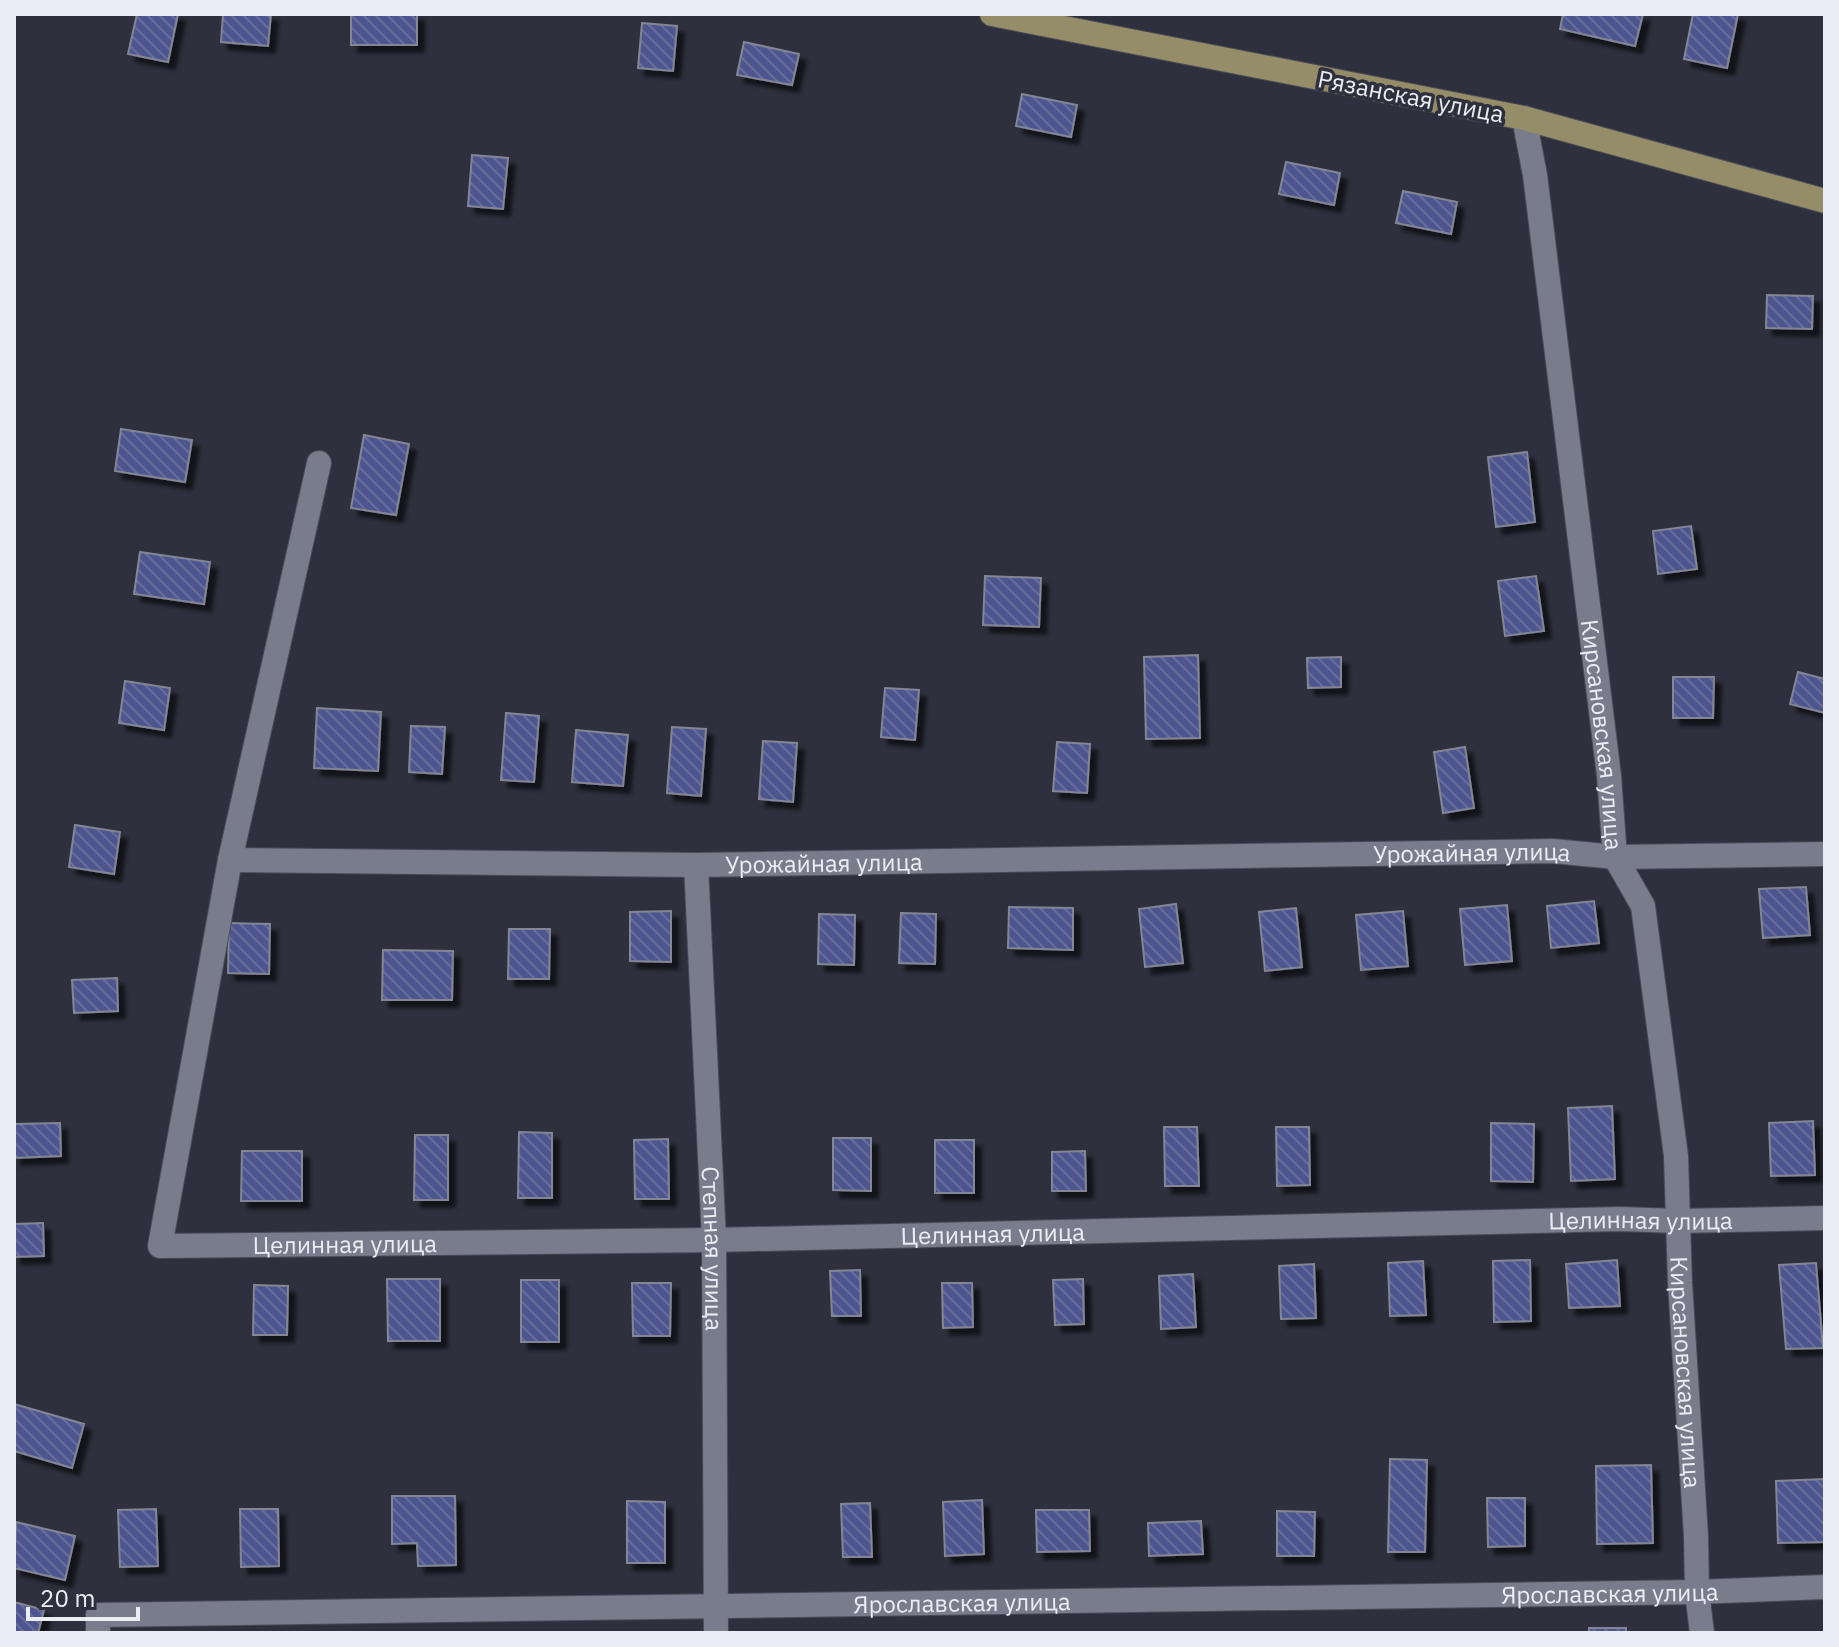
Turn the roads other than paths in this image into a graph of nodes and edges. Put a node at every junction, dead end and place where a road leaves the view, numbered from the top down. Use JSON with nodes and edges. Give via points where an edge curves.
{"nodes":[{"id":1,"x":992,"y":14,"type":"edge"},
{"id":2,"x":1524,"y":118,"type":"junction"},
{"id":3,"x":1825,"y":201,"type":"edge"},
{"id":4,"x":319,"y":463,"type":"dead end"},
{"id":5,"x":1825,"y":854,"type":"edge"},
{"id":6,"x":1615,"y":857,"type":"junction"},
{"id":7,"x":230,"y":860,"type":"junction"},
{"id":8,"x":696,"y":865,"type":"junction"},
{"id":9,"x":1825,"y":1218,"type":"edge"},
{"id":10,"x":1678,"y":1221,"type":"junction"},
{"id":11,"x":714,"y":1240,"type":"junction"},
{"id":12,"x":1825,"y":1587,"type":"edge"},
{"id":13,"x":1697,"y":1592,"type":"junction"},
{"id":14,"x":716,"y":1605,"type":"junction"},
{"id":15,"x":98,"y":1624,"type":"edge"},
{"id":16,"x":716,"y":1633,"type":"edge"},
{"id":17,"x":1702,"y":1633,"type":"edge"}],
"edges":[{"from":1,"to":2,"type":"main road","name":"Рязанская улица"},
{"from":2,"to":3,"type":"main road","name":"Рязанская улица"},
{"from":2,"to":6,"type":"street","name":"Кирсановская улица"},
{"from":4,"to":7,"type":"street"},
{"from":5,"to":6,"type":"street","name":"Урожайная улица"},
{"from":6,"to":8,"type":"street","name":"Урожайная улица","via":[[1553,851]]},
{"from":6,"to":10,"type":"street","name":"Кирсановская улица","via":[[1643,906],[1676,1156]]},
{"from":7,"to":8,"type":"street","name":"Урожайная улица"},
{"from":7,"to":11,"type":"street","name":"Целинная улица","via":[[160,1246]]},
{"from":8,"to":11,"type":"street","name":"Степная улица"},
{"from":9,"to":10,"type":"street","name":"Целинная улица"},
{"from":10,"to":11,"type":"street","name":"Целинная улица"},
{"from":10,"to":13,"type":"street","name":"Кирсановская улица"},
{"from":11,"to":14,"type":"street","name":"Степная улица"},
{"from":12,"to":13,"type":"street","name":"Ярославская улица"},
{"from":13,"to":14,"type":"street","name":"Ярославская улица"},
{"from":13,"to":17,"type":"street","name":"Кирсановская улица"},
{"from":14,"to":15,"type":"street","name":"Ярославская улица"},
{"from":14,"to":16,"type":"street","name":"Степная улица"}]}
